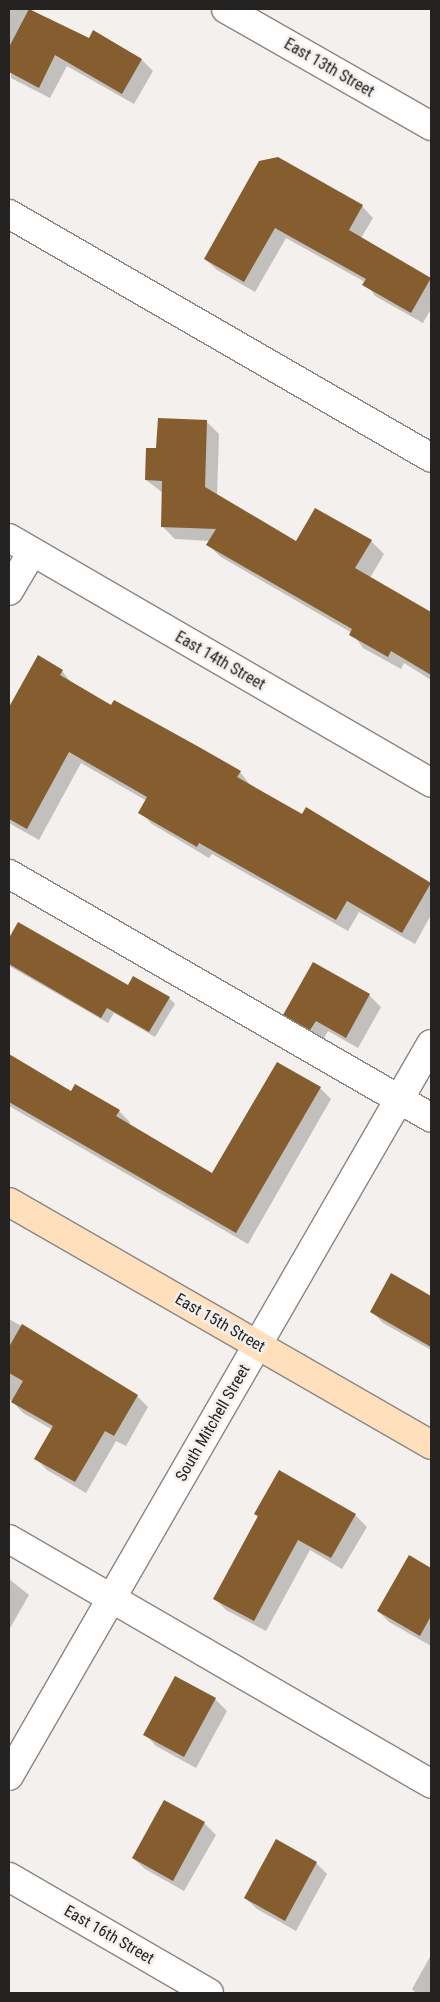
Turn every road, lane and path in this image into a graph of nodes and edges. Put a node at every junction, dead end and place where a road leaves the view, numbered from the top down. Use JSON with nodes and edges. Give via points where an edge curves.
{"nodes":[{"id":1,"x":226,"y":9,"type":"edge"},
{"id":2,"x":431,"y":126,"type":"edge"},
{"id":3,"x":9,"y":214,"type":"edge"},
{"id":4,"x":431,"y":458,"type":"edge"},
{"id":5,"x":9,"y":538,"type":"edge"},
{"id":6,"x":32,"y":552,"type":"junction"},
{"id":7,"x":9,"y":591,"type":"edge"},
{"id":8,"x":431,"y":783,"type":"edge"},
{"id":9,"x":9,"y":874,"type":"edge"},
{"id":10,"x":431,"y":1044,"type":"edge"},
{"id":11,"x":399,"y":1100,"type":"junction"},
{"id":12,"x":431,"y":1118,"type":"edge"},
{"id":13,"x":9,"y":1202,"type":"edge"},
{"id":14,"x":258,"y":1345,"type":"junction"},
{"id":15,"x":431,"y":1445,"type":"edge"},
{"id":16,"x":9,"y":1539,"type":"edge"},
{"id":17,"x":111,"y":1598,"type":"junction"},
{"id":18,"x":9,"y":1776,"type":"edge"},
{"id":19,"x":431,"y":1784,"type":"edge"},
{"id":20,"x":9,"y":1877,"type":"edge"},
{"id":21,"x":209,"y":1993,"type":"edge"}],
"edges":[{"from":1,"to":2,"type":"street","name":"East 13th Street"},
{"from":3,"to":4,"type":"street"},
{"from":5,"to":6,"type":"street","name":"East 14th Street"},
{"from":6,"to":7,"type":"street"},
{"from":6,"to":8,"type":"street","name":"East 14th Street"},
{"from":9,"to":11,"type":"street"},
{"from":10,"to":11,"type":"street","name":"South Mitchell Street"},
{"from":11,"to":12,"type":"street"},
{"from":11,"to":14,"type":"street","name":"South Mitchell Street"},
{"from":13,"to":14,"type":"main road","name":"East 15th Street"},
{"from":14,"to":15,"type":"main road","name":"East 15th Street"},
{"from":14,"to":17,"type":"street","name":"South Mitchell Street"},
{"from":16,"to":17,"type":"street"},
{"from":17,"to":18,"type":"street","name":"South Mitchell Street"},
{"from":17,"to":19,"type":"street"},
{"from":20,"to":21,"type":"street","name":"East 16th Street"}]}
